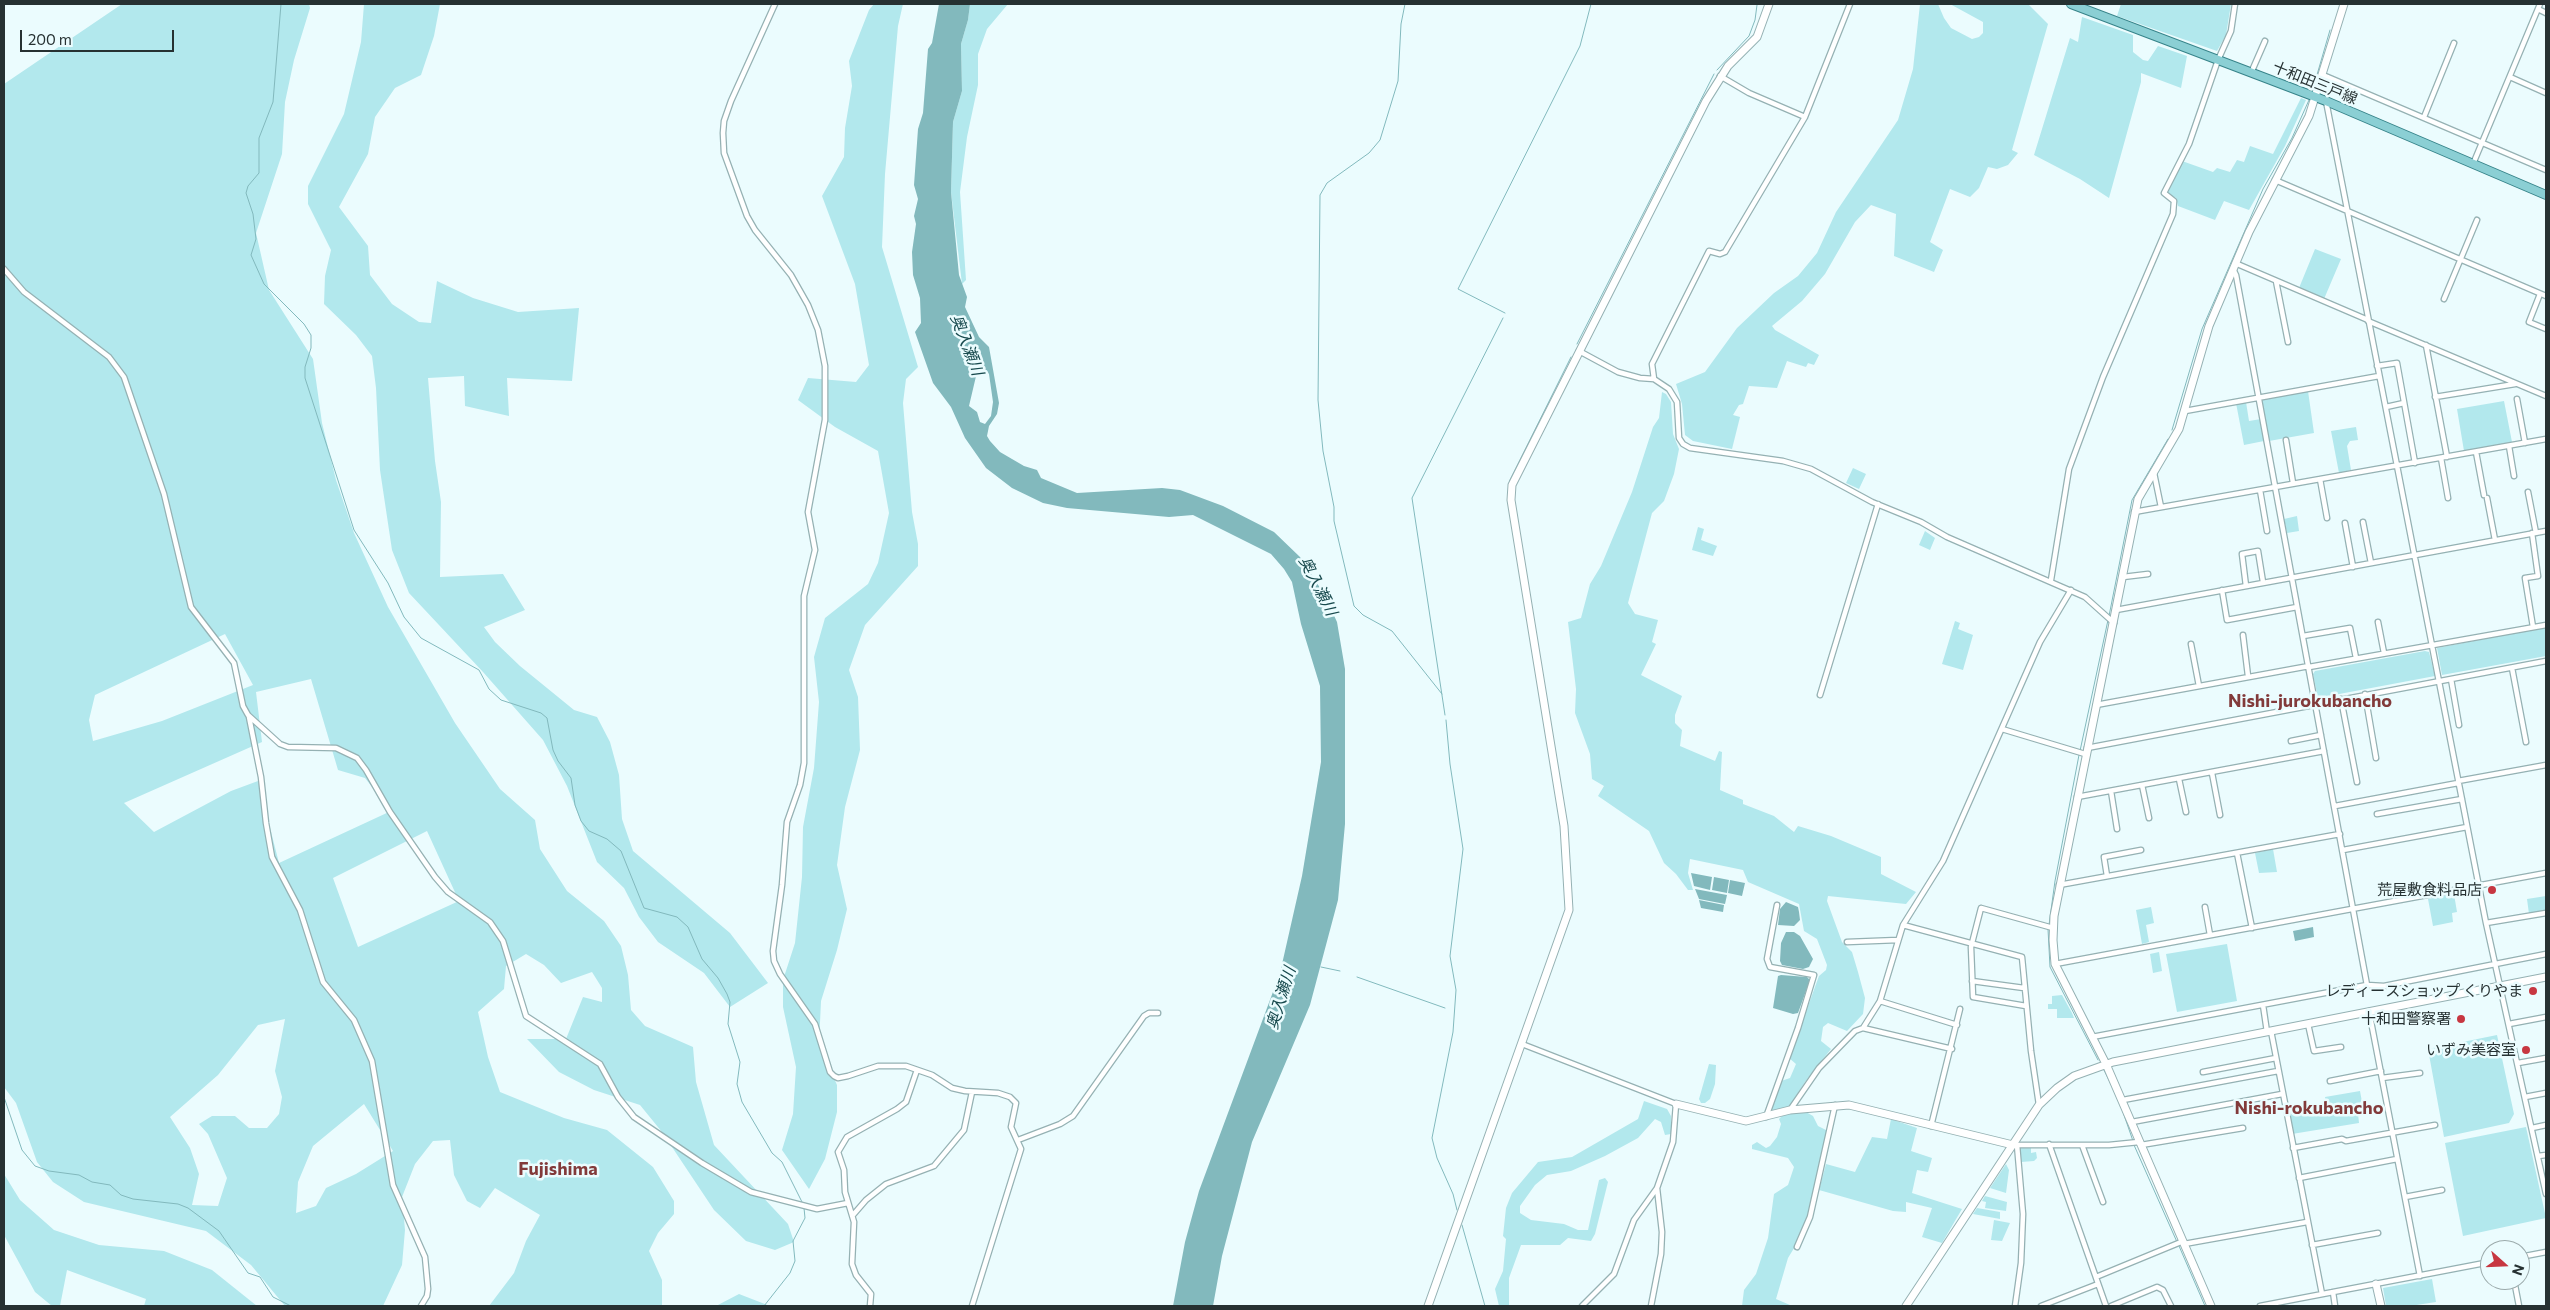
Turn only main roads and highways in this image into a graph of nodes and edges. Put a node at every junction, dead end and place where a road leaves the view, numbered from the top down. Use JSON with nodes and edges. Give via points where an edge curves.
{"nodes":[{"id":1,"x":2071,"y":4,"type":"edge"},
{"id":2,"x":2546,"y":195,"type":"edge"}],
"edges":[{"from":1,"to":2,"type":"main road","name":"十和田三戸線","via":[[2326,102]]}]}
